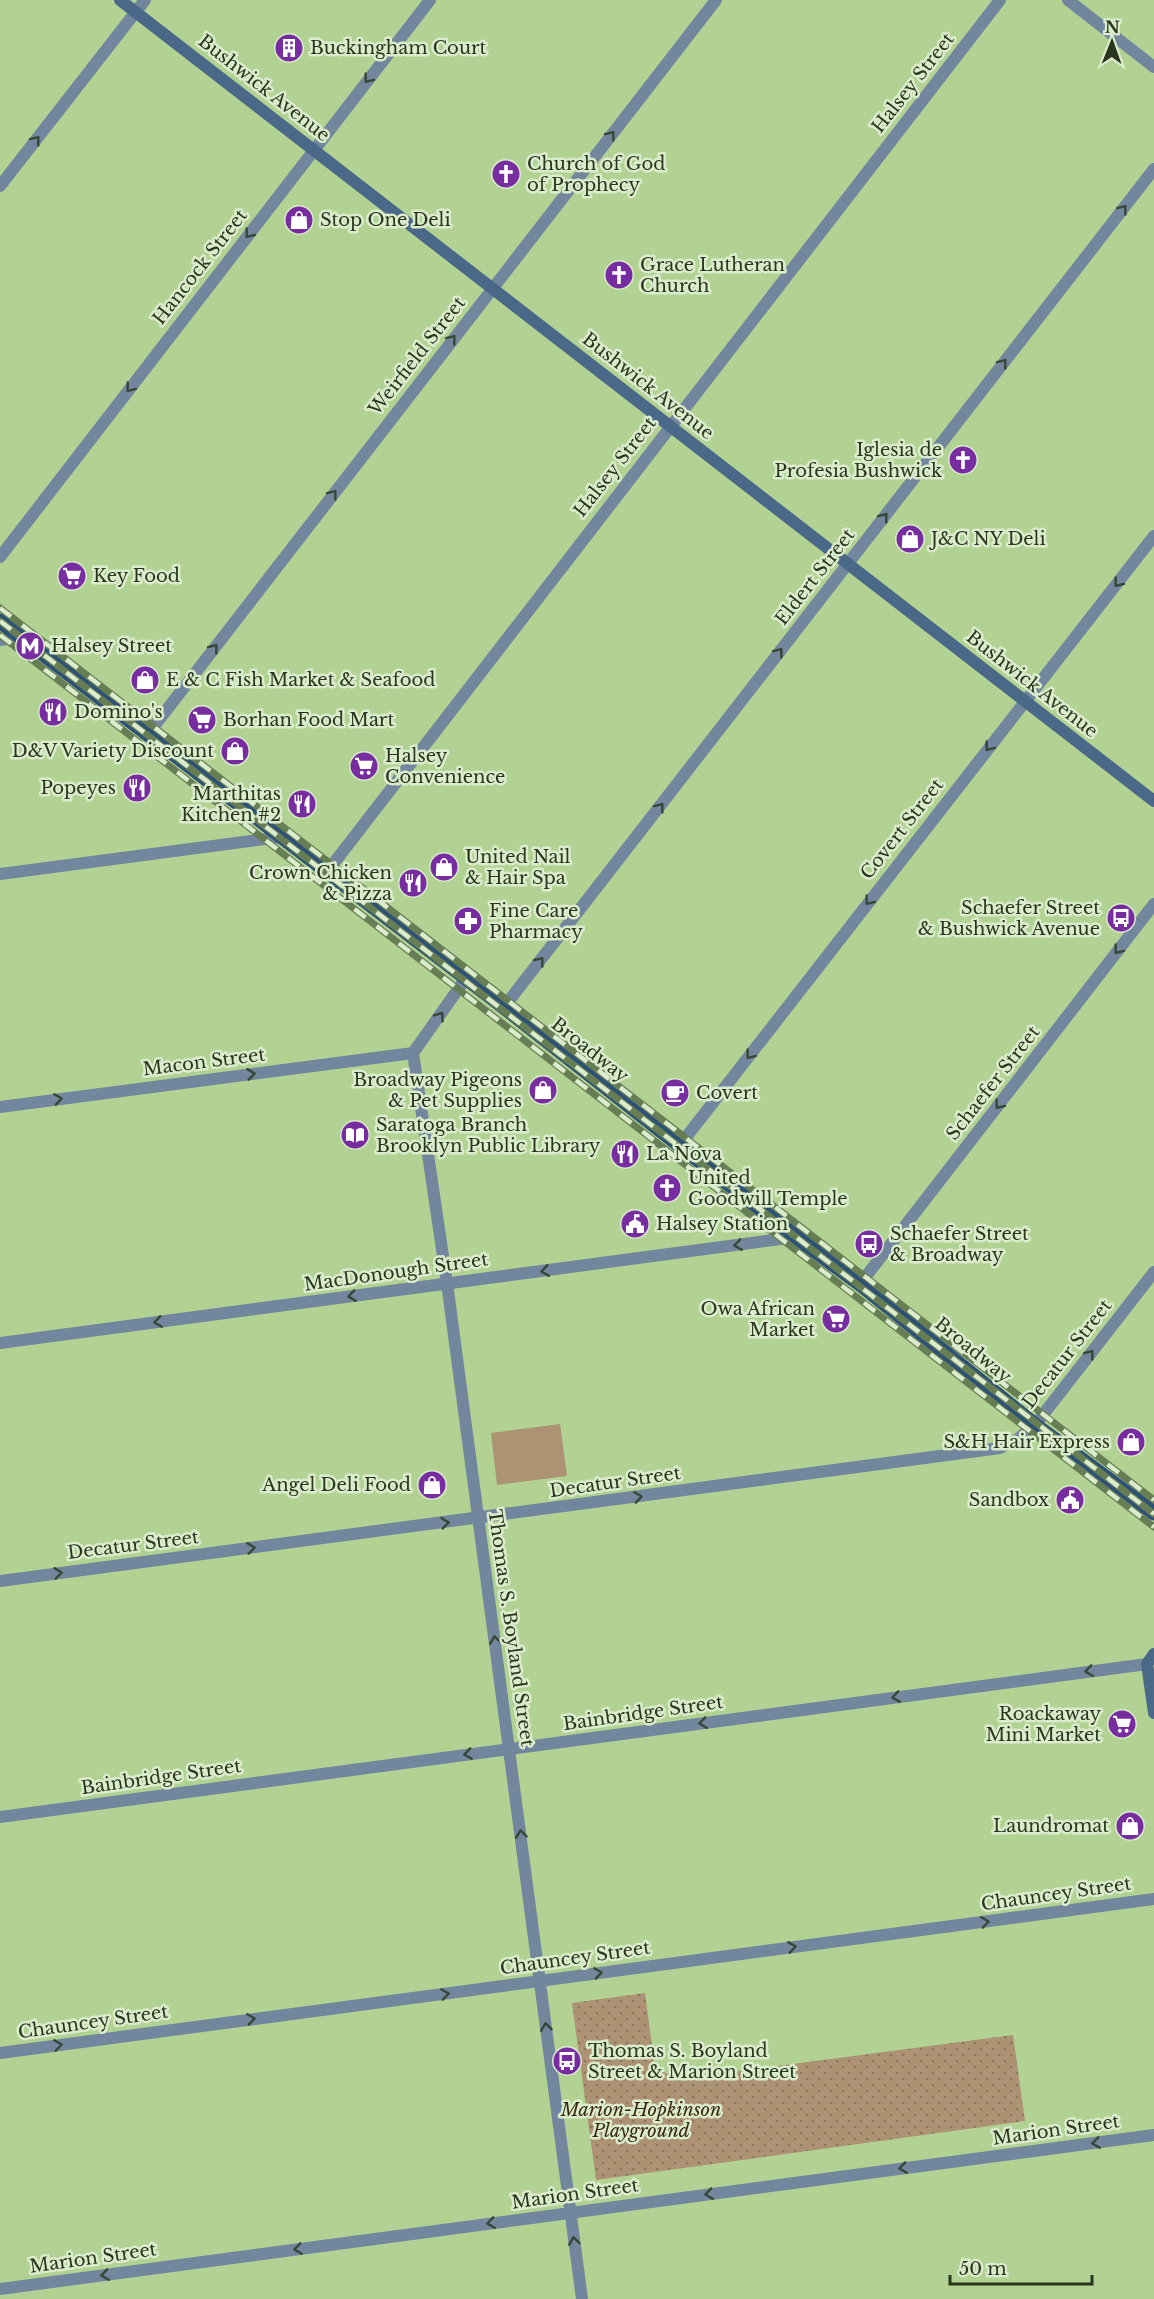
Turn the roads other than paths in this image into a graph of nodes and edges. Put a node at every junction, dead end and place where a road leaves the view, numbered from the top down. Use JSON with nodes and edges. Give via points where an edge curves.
{"nodes":[{"id":1,"x":120,"y":0,"type":"edge"},
{"id":2,"x":146,"y":0,"type":"edge"},
{"id":3,"x":430,"y":0,"type":"edge"},
{"id":4,"x":716,"y":0,"type":"edge"},
{"id":5,"x":1000,"y":0,"type":"edge"},
{"id":6,"x":1068,"y":0,"type":"edge"},
{"id":7,"x":136,"y":12,"type":"junction"},
{"id":8,"x":1154,"y":67,"type":"edge"},
{"id":9,"x":314,"y":149,"type":"junction"},
{"id":10,"x":1154,"y":169,"type":"edge"},
{"id":11,"x":0,"y":186,"type":"edge"},
{"id":12,"x":492,"y":288,"type":"junction"},
{"id":13,"x":670,"y":426,"type":"junction"},
{"id":14,"x":1154,"y":536,"type":"edge"},
{"id":15,"x":0,"y":557,"type":"edge"},
{"id":16,"x":848,"y":564,"type":"junction"},
{"id":17,"x":0,"y":621,"type":"edge"},
{"id":18,"x":22,"y":637,"type":"junction"},
{"id":19,"x":0,"y":639,"type":"edge"},
{"id":20,"x":1026,"y":702,"type":"junction"},
{"id":21,"x":147,"y":734,"type":"junction"},
{"id":22,"x":1154,"y":801,"type":"edge"},
{"id":23,"x":281,"y":837,"type":"junction"},
{"id":24,"x":327,"y":872,"type":"junction"},
{"id":25,"x":0,"y":874,"type":"edge"},
{"id":26,"x":1154,"y":904,"type":"edge"},
{"id":27,"x":466,"y":978,"type":"junction"},
{"id":28,"x":504,"y":1007,"type":"junction"},
{"id":29,"x":413,"y":1053,"type":"junction"},
{"id":30,"x":0,"y":1107,"type":"edge"},
{"id":31,"x":680,"y":1145,"type":"junction"},
{"id":32,"x":796,"y":1237,"type":"junction"},
{"id":33,"x":1154,"y":1272,"type":"edge"},
{"id":34,"x":447,"y":1283,"type":"junction"},
{"id":35,"x":860,"y":1284,"type":"junction"},
{"id":36,"x":0,"y":1343,"type":"edge"},
{"id":37,"x":1035,"y":1425,"type":"junction"},
{"id":38,"x":1154,"y":1513,"type":"edge"},
{"id":39,"x":479,"y":1518,"type":"junction"},
{"id":40,"x":0,"y":1581,"type":"edge"},
{"id":41,"x":1151,"y":1659,"type":"edge"},
{"id":42,"x":1154,"y":1713,"type":"edge"},
{"id":43,"x":509,"y":1749,"type":"junction"},
{"id":44,"x":0,"y":1817,"type":"edge"},
{"id":45,"x":1154,"y":1899,"type":"edge"},
{"id":46,"x":540,"y":1981,"type":"junction"},
{"id":47,"x":0,"y":2053,"type":"edge"},
{"id":48,"x":1154,"y":2135,"type":"edge"},
{"id":49,"x":570,"y":2212,"type":"junction"},
{"id":50,"x":0,"y":2289,"type":"edge"},
{"id":51,"x":582,"y":2299,"type":"edge"}],
"edges":[{"from":1,"to":7,"type":"main road","name":"Bushwick Avenue"},
{"from":2,"to":7,"type":"street"},
{"from":3,"to":9,"type":"street","name":"Hancock Street","one_way":true},
{"from":12,"to":4,"type":"street","name":"Weirfield Street","one_way":true},
{"from":5,"to":13,"type":"street","name":"Halsey Street"},
{"from":6,"to":8,"type":"street"},
{"from":7,"to":9,"type":"main road","name":"Bushwick Avenue"},
{"from":11,"to":7,"type":"street","one_way":true},
{"from":9,"to":12,"type":"main road","name":"Bushwick Avenue"},
{"from":9,"to":15,"type":"street","name":"Hancock Street","one_way":true},
{"from":16,"to":10,"type":"street","name":"Eldert Street","one_way":true},
{"from":12,"to":13,"type":"main road","name":"Bushwick Avenue"},
{"from":21,"to":12,"type":"street","name":"Weirfield Street","one_way":true},
{"from":13,"to":16,"type":"main road","name":"Bushwick Avenue"},
{"from":13,"to":24,"type":"street","name":"Halsey Street"},
{"from":14,"to":20,"type":"street","name":"Covert Street","one_way":true},
{"from":16,"to":20,"type":"main road","name":"Bushwick Avenue"},
{"from":28,"to":16,"type":"street","name":"Eldert Street","one_way":true},
{"from":17,"to":18,"type":"main road","name":"Broadway"},
{"from":18,"to":19,"type":"street"},
{"from":18,"to":21,"type":"main road","name":"Broadway"},
{"from":20,"to":22,"type":"main road","name":"Bushwick Avenue"},
{"from":20,"to":31,"type":"street","name":"Covert Street","one_way":true},
{"from":21,"to":23,"type":"main road","name":"Broadway"},
{"from":23,"to":24,"type":"main road","name":"Broadway"},
{"from":23,"to":25,"type":"street"},
{"from":24,"to":27,"type":"main road","name":"Broadway"},
{"from":26,"to":35,"type":"street","name":"Schaefer Street","one_way":true},
{"from":27,"to":28,"type":"main road","name":"Broadway"},
{"from":29,"to":27,"type":"street","one_way":true},
{"from":28,"to":31,"type":"main road","name":"Broadway"},
{"from":30,"to":29,"type":"street","name":"Macon Street","one_way":true},
{"from":29,"to":34,"type":"street","name":"Thomas S. Boyland Street"},
{"from":31,"to":32,"type":"main road","name":"Broadway"},
{"from":32,"to":34,"type":"street","name":"MacDonough Street","one_way":true},
{"from":32,"to":35,"type":"main road","name":"Broadway"},
{"from":37,"to":33,"type":"street","name":"Decatur Street","one_way":true},
{"from":34,"to":36,"type":"street","name":"MacDonough Street","one_way":true},
{"from":34,"to":39,"type":"street","name":"Thomas S. Boyland Street"},
{"from":35,"to":37,"type":"main road","name":"Broadway"},
{"from":37,"to":38,"type":"main road","name":"Broadway"},
{"from":39,"to":37,"type":"street","name":"Decatur Street","one_way":true,"via":[[1000,1448]]},
{"from":40,"to":39,"type":"street","name":"Decatur Street","one_way":true},
{"from":43,"to":39,"type":"street","name":"Thomas S. Boyland Street","one_way":true},
{"from":41,"to":42,"type":"main road"},
{"from":41,"to":43,"type":"street","name":"Bainbridge Street","one_way":true},
{"from":43,"to":44,"type":"street","name":"Bainbridge Street","one_way":true},
{"from":46,"to":43,"type":"street","name":"Thomas S. Boyland Street","one_way":true},
{"from":46,"to":45,"type":"street","name":"Chauncey Street","one_way":true},
{"from":47,"to":46,"type":"street","name":"Chauncey Street","one_way":true},
{"from":49,"to":46,"type":"street","name":"Thomas S. Boyland Street","one_way":true},
{"from":48,"to":49,"type":"street","name":"Marion Street","one_way":true},
{"from":49,"to":50,"type":"street","name":"Marion Street","one_way":true},
{"from":51,"to":49,"type":"street","name":"Thomas S. Boyland Street","one_way":true}]}
